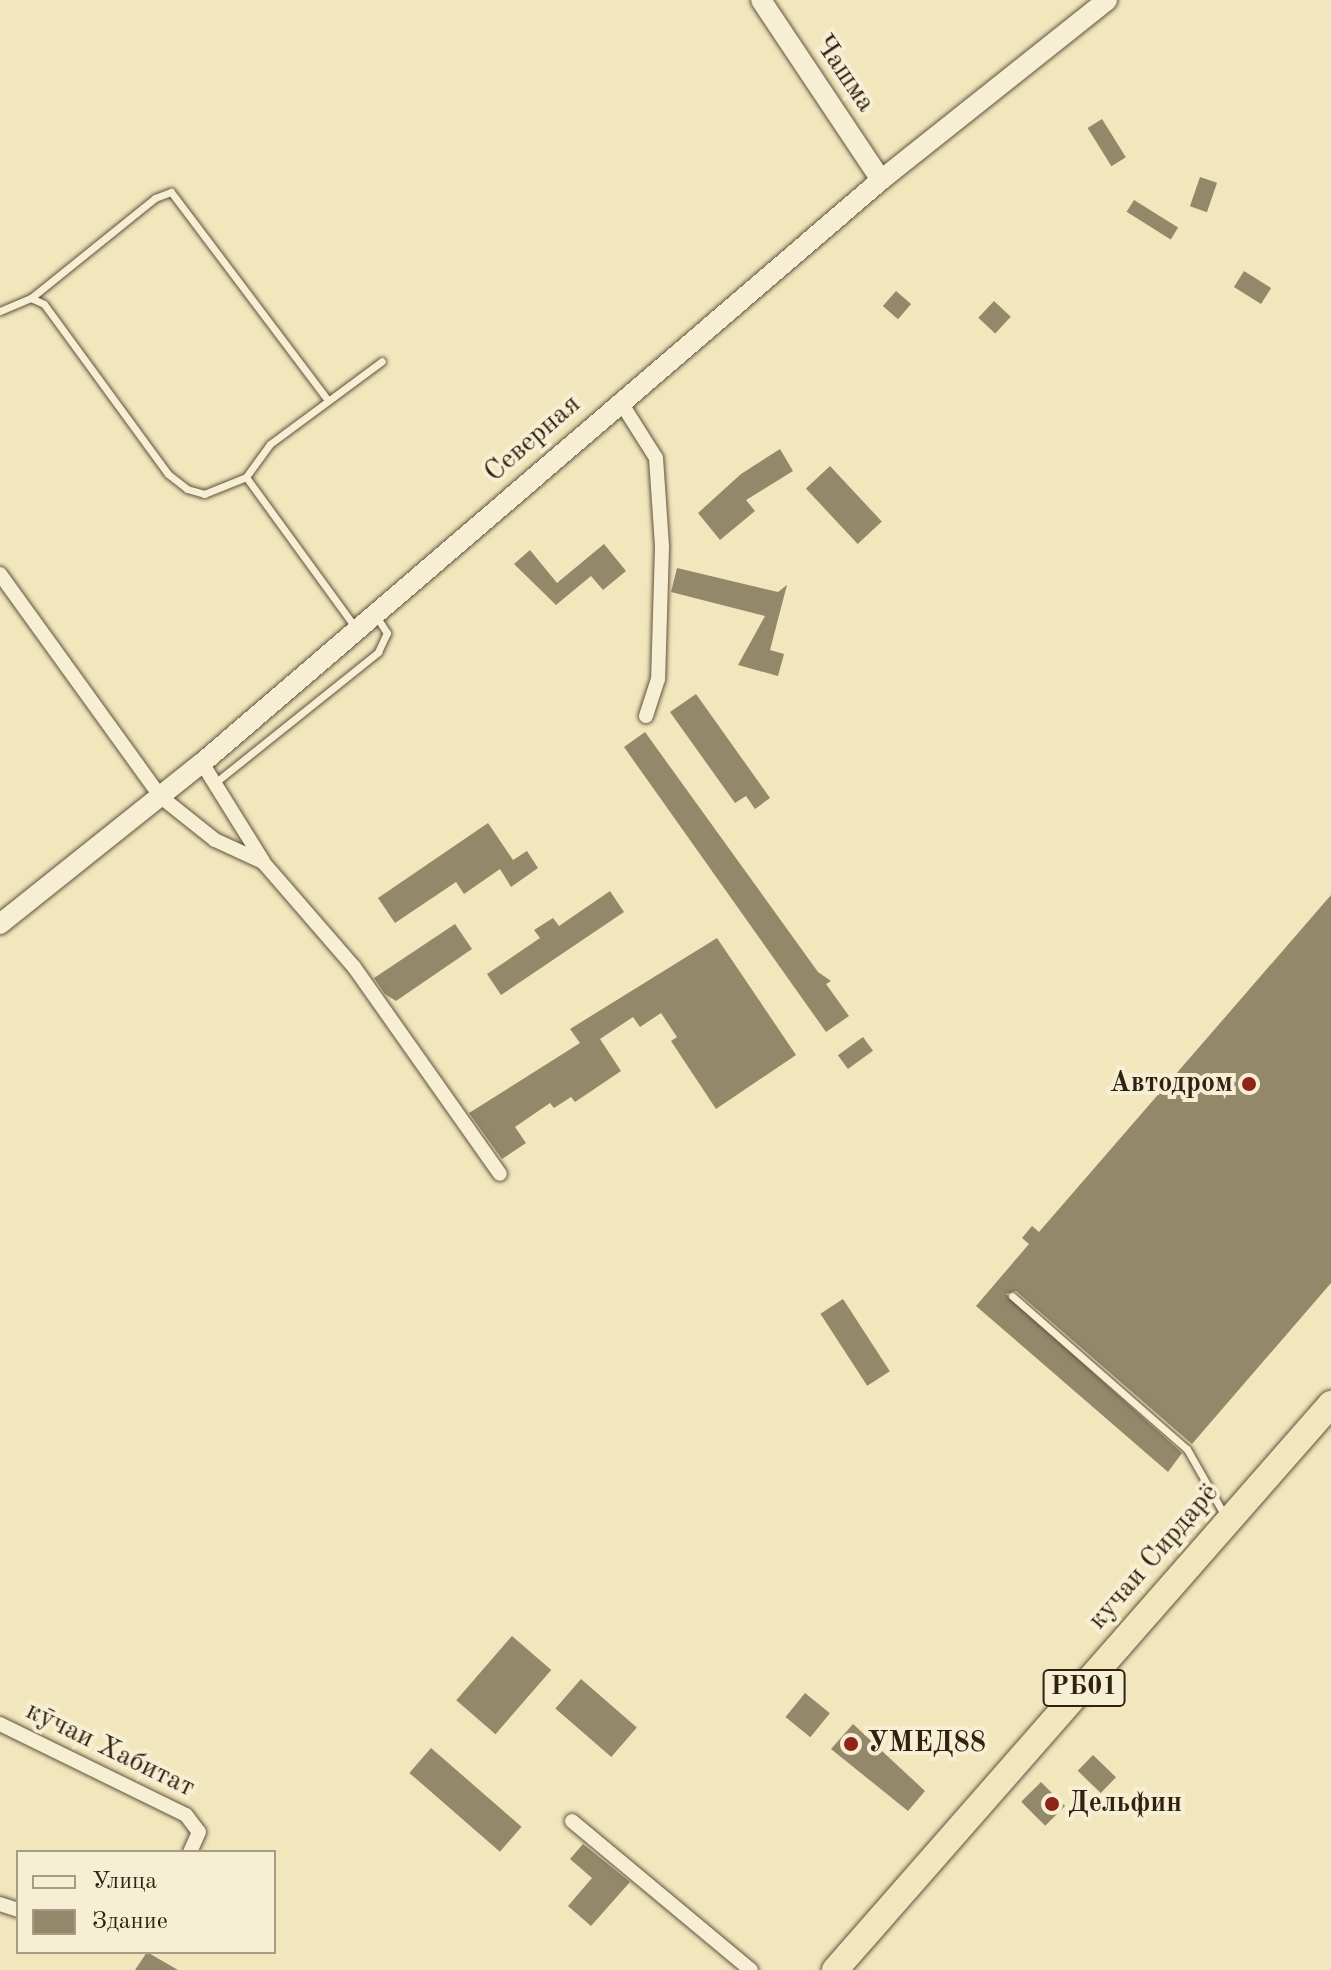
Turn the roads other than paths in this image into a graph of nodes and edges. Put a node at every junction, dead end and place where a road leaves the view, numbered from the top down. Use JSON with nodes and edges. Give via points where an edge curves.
{"nodes":[{"id":1,"x":761,"y":0,"type":"edge"},
{"id":2,"x":1107,"y":0,"type":"edge"},
{"id":3,"x":881,"y":180,"type":"junction"},
{"id":4,"x":31,"y":298,"type":"junction"},
{"id":5,"x":0,"y":311,"type":"edge"},
{"id":6,"x":382,"y":361,"type":"dead end"},
{"id":7,"x":327,"y":399,"type":"junction"},
{"id":8,"x":620,"y":401,"type":"junction"},
{"id":9,"x":246,"y":477,"type":"junction"},
{"id":10,"x":0,"y":574,"type":"edge"},
{"id":11,"x":374,"y":613,"type":"junction"},
{"id":12,"x":356,"y":629,"type":"junction"},
{"id":13,"x":646,"y":716,"type":"dead end"},
{"id":14,"x":202,"y":763,"type":"junction"},
{"id":15,"x":216,"y":782,"type":"junction"},
{"id":16,"x":161,"y":797,"type":"junction"},
{"id":17,"x":263,"y":862,"type":"junction"},
{"id":18,"x":0,"y":924,"type":"edge"},
{"id":19,"x":500,"y":1174,"type":"dead end"},
{"id":20,"x":1012,"y":1296,"type":"dead end"},
{"id":21,"x":1331,"y":1404,"type":"edge"},
{"id":22,"x":1331,"y":1427,"type":"edge"},
{"id":23,"x":1233,"y":1526,"type":"junction"},
{"id":24,"x":0,"y":1724,"type":"edge"},
{"id":25,"x":572,"y":1821,"type":"dead end"},
{"id":26,"x":190,"y":1850,"type":"edge"},
{"id":27,"x":751,"y":1970,"type":"edge"},
{"id":28,"x":835,"y":1970,"type":"edge"},
{"id":29,"x":857,"y":1970,"type":"edge"}],
"edges":[{"from":1,"to":3,"type":"main road","name":"Чашма"},
{"from":2,"to":3,"type":"main road","name":"Северная"},
{"from":3,"to":8,"type":"main road","name":"Северная"},
{"from":4,"to":5,"type":"lane"},
{"from":4,"to":7,"type":"lane","via":[[155,198],[171,192]]},
{"from":4,"to":9,"type":"lane","via":[[44,304],[168,474],[204,494]]},
{"from":6,"to":7,"type":"lane"},
{"from":7,"to":9,"type":"lane","via":[[270,444]]},
{"from":8,"to":11,"type":"main road","name":"Северная"},
{"from":8,"to":13,"type":"street","via":[[656,458],[662,547],[658,679]]},
{"from":9,"to":12,"type":"lane"},
{"from":10,"to":16,"type":"street"},
{"from":11,"to":12,"type":"main road","name":"Северная"},
{"from":11,"to":15,"type":"lane","via":[[387,633],[378,652]]},
{"from":12,"to":14,"type":"main road","name":"Северная"},
{"from":14,"to":15,"type":"street"},
{"from":14,"to":16,"type":"main road","name":"Северная"},
{"from":15,"to":17,"type":"street"},
{"from":16,"to":17,"type":"street","via":[[215,840]]},
{"from":16,"to":18,"type":"main road","name":"Северная"},
{"from":17,"to":19,"type":"street","via":[[354,967]]},
{"from":20,"to":23,"type":"lane","via":[[1187,1449]]},
{"from":21,"to":23,"type":"highway","name":"кучаи Сирдарё","number":"РБ01"},
{"from":22,"to":23,"type":"highway","number":"РБ01"},
{"from":23,"to":28,"type":"highway","name":"кучаи Сирдарё","number":"РБ01"},
{"from":23,"to":29,"type":"highway","number":"РБ01"},
{"from":24,"to":26,"type":"street","name":"кӯчаи Хабитат","via":[[197,1823]]},
{"from":25,"to":27,"type":"street"}]}
